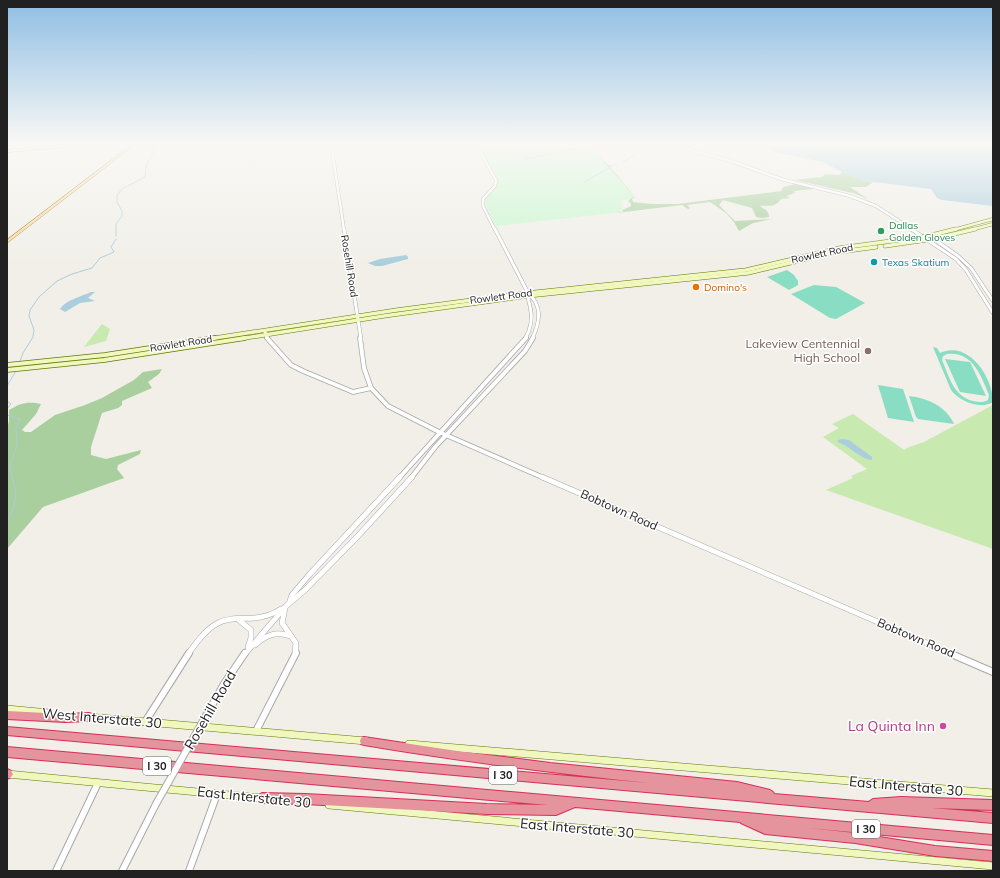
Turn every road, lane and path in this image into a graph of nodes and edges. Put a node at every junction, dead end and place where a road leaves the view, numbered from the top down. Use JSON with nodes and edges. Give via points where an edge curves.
{"nodes":[{"id":1,"x":78,"y":184,"type":"edge"},
{"id":2,"x":83,"y":184,"type":"edge"},
{"id":3,"x":337,"y":184,"type":"edge"},
{"id":4,"x":495,"y":184,"type":"edge"},
{"id":5,"x":803,"y":184,"type":"edge"},
{"id":6,"x":806,"y":184,"type":"edge"},
{"id":7,"x":834,"y":191,"type":"junction"},
{"id":8,"x":993,"y":219,"type":"edge"},
{"id":9,"x":993,"y":224,"type":"edge"},
{"id":10,"x":7,"y":237,"type":"edge"},
{"id":11,"x":927,"y":237,"type":"junction"},
{"id":12,"x":933,"y":239,"type":"junction"},
{"id":13,"x":904,"y":240,"type":"junction"},
{"id":14,"x":7,"y":242,"type":"edge"},
{"id":15,"x":909,"y":243,"type":"junction"},
{"id":16,"x":840,"y":248,"type":"junction"},
{"id":17,"x":844,"y":251,"type":"junction"},
{"id":18,"x":722,"y":273,"type":"junction"},
{"id":19,"x":690,"y":275,"type":"junction"},
{"id":20,"x":727,"y":276,"type":"junction"},
{"id":21,"x":693,"y":279,"type":"junction"},
{"id":22,"x":528,"y":294,"type":"junction"},
{"id":23,"x":533,"y":296,"type":"junction"},
{"id":24,"x":993,"y":301,"type":"edge"},
{"id":25,"x":993,"y":313,"type":"edge"},
{"id":26,"x":358,"y":319,"type":"junction"},
{"id":27,"x":265,"y":334,"type":"junction"},
{"id":28,"x":520,"y":346,"type":"junction"},
{"id":29,"x":526,"y":349,"type":"junction"},
{"id":30,"x":142,"y":351,"type":"junction"},
{"id":31,"x":75,"y":358,"type":"junction"},
{"id":32,"x":72,"y":363,"type":"junction"},
{"id":33,"x":7,"y":365,"type":"edge"},
{"id":34,"x":7,"y":370,"type":"edge"},
{"id":35,"x":371,"y":388,"type":"junction"},
{"id":36,"x":439,"y":432,"type":"junction"},
{"id":37,"x":447,"y":435,"type":"junction"},
{"id":38,"x":354,"y":526,"type":"junction"},
{"id":39,"x":362,"y":530,"type":"junction"},
{"id":40,"x":290,"y":601,"type":"junction"},
{"id":41,"x":286,"y":606,"type":"junction"},
{"id":42,"x":239,"y":619,"type":"junction"},
{"id":43,"x":292,"y":638,"type":"junction"},
{"id":44,"x":246,"y":652,"type":"junction"},
{"id":45,"x":993,"y":672,"type":"edge"},
{"id":46,"x":7,"y":709,"type":"edge"},
{"id":47,"x":7,"y":715,"type":"edge"},
{"id":48,"x":89,"y":717,"type":"junction"},
{"id":49,"x":146,"y":722,"type":"junction"},
{"id":50,"x":196,"y":726,"type":"joint"},
{"id":51,"x":7,"y":731,"type":"edge"},
{"id":52,"x":256,"y":732,"type":"junction"},
{"id":53,"x":364,"y":741,"type":"junction"},
{"id":54,"x":7,"y":752,"type":"edge"},
{"id":55,"x":7,"y":774,"type":"edge"},
{"id":56,"x":98,"y":783,"type":"junction"},
{"id":57,"x":993,"y":793,"type":"edge"},
{"id":58,"x":217,"y":794,"type":"junction"},
{"id":59,"x":262,"y":798,"type":"junction"},
{"id":60,"x":793,"y":800,"type":"junction"},
{"id":61,"x":575,"y":803,"type":"junction"},
{"id":62,"x":852,"y":805,"type":"junction"},
{"id":63,"x":993,"y":805,"type":"edge"},
{"id":64,"x":739,"y":817,"type":"junction"},
{"id":65,"x":993,"y":818,"type":"edge"},
{"id":66,"x":993,"y":840,"type":"edge"},
{"id":67,"x":993,"y":856,"type":"edge"},
{"id":68,"x":993,"y":866,"type":"edge"},
{"id":69,"x":122,"y":870,"type":"edge"},
{"id":70,"x":56,"y":871,"type":"edge"},
{"id":71,"x":189,"y":871,"type":"edge"}],
"edges":[{"from":1,"to":10,"type":"main road"},
{"from":2,"to":14,"type":"main road"},
{"from":3,"to":26,"type":"street","name":"Rosehill Road"},
{"from":4,"to":22,"type":"street","via":[[483,199],[483,206]]},
{"from":5,"to":7,"type":"street"},
{"from":6,"to":7,"type":"street"},
{"from":7,"to":11,"type":"street","via":[[879,206]]},
{"from":8,"to":11,"type":"main road","name":"Rowlett Road"},
{"from":9,"to":12,"type":"main road","name":"Rowlett Road"},
{"from":11,"to":12,"type":"main road","name":"Rowlett Road"},
{"from":11,"to":13,"type":"main road","name":"Rowlett Road"},
{"from":11,"to":15,"type":"main road","name":"Rowlett Road"},
{"from":11,"to":25,"type":"street","via":[[962,266]]},
{"from":12,"to":24,"type":"street","via":[[967,263]]},
{"from":13,"to":15,"type":"main road"},
{"from":13,"to":16,"type":"main road","name":"Rowlett Road"},
{"from":15,"to":17,"type":"main road","name":"Rowlett Road"},
{"from":16,"to":17,"type":"main road"},
{"from":16,"to":18,"type":"main road","name":"Rowlett Road","via":[[761,267]]},
{"from":17,"to":20,"type":"main road","name":"Rowlett Road"},
{"from":18,"to":19,"type":"main road","name":"Rowlett Road"},
{"from":18,"to":20,"type":"main road"},
{"from":19,"to":21,"type":"main road"},
{"from":19,"to":22,"type":"main road","name":"Rowlett Road"},
{"from":20,"to":21,"type":"main road","name":"Rowlett Road"},
{"from":21,"to":23,"type":"main road","name":"Rowlett Road"},
{"from":22,"to":23,"type":"street"},
{"from":22,"to":26,"type":"main road","name":"Rowlett Road"},
{"from":22,"to":28,"type":"street","name":"Rosehill Road","via":[[532,320],[527,337]]},
{"from":23,"to":29,"type":"street","name":"Rosehill Road","via":[[539,320],[536,333]]},
{"from":26,"to":27,"type":"main road","name":"Rowlett Road"},
{"from":26,"to":35,"type":"street","name":"Rosehill Road","via":[[364,368]]},
{"from":27,"to":30,"type":"main road","name":"Rowlett Road","via":[[226,336]]},
{"from":27,"to":35,"type":"street","via":[[294,366],[348,390],[361,391]]},
{"from":28,"to":29,"type":"street"},
{"from":28,"to":36,"type":"street","name":"Rosehill Road"},
{"from":29,"to":37,"type":"street","name":"Rosehill Road"},
{"from":30,"to":31,"type":"main road","name":"Rowlett Road"},
{"from":30,"to":32,"type":"main road","name":"Rowlett Road"},
{"from":31,"to":32,"type":"main road"},
{"from":31,"to":33,"type":"main road","name":"Rowlett Road"},
{"from":32,"to":34,"type":"main road","name":"Rowlett Road"},
{"from":35,"to":36,"type":"street","name":"Bobtown Road","via":[[388,406]]},
{"from":36,"to":37,"type":"street","name":"Bobtown Road"},
{"from":36,"to":38,"type":"street","name":"Rosehill Road"},
{"from":37,"to":39,"type":"street","name":"Rosehill Road"},
{"from":37,"to":45,"type":"street","name":"Bobtown Road"},
{"from":38,"to":39,"type":"street"},
{"from":38,"to":40,"type":"street","name":"Rosehill Road","via":[[292,595]]},
{"from":39,"to":40,"type":"street","name":"Rosehill Road","via":[[305,590]]},
{"from":40,"to":41,"type":"street","name":"Rosehill Road"},
{"from":41,"to":42,"type":"street","via":[[264,618]]},
{"from":41,"to":43,"type":"street","via":[[282,623]]},
{"from":41,"to":44,"type":"street","name":"Rosehill Road"},
{"from":42,"to":44,"type":"street","via":[[247,625],[252,634]]},
{"from":42,"to":49,"type":"street","via":[[218,622],[200,638]]},
{"from":43,"to":44,"type":"street","via":[[279,632],[269,634]]},
{"from":43,"to":52,"type":"street","via":[[296,644],[295,658]]},
{"from":44,"to":69,"type":"street","name":"Rosehill Road","bridge":true,"via":[[224,684]]},
{"from":46,"to":48,"type":"main road","name":"West Interstate 30"},
{"from":47,"to":48,"type":"highway"},
{"from":48,"to":49,"type":"main road","name":"West Interstate 30"},
{"from":49,"to":50,"type":"main road","name":"West Interstate 30"},
{"from":50,"to":52,"type":"main road","name":"East Interstate 30"},
{"from":51,"to":60,"type":"highway","number":"I 30"},
{"from":52,"to":53,"type":"main road","name":"East Interstate 30"},
{"from":53,"to":57,"type":"main road","name":"East Interstate 30"},
{"from":53,"to":60,"type":"highway","via":[[500,762],[737,787]]},
{"from":54,"to":61,"type":"highway","number":"I 30"},
{"from":55,"to":56,"type":"main road"},
{"from":56,"to":58,"type":"main road","name":"East Interstate 30"},
{"from":56,"to":70,"type":"street"},
{"from":58,"to":59,"type":"main road","name":"East Interstate 30"},
{"from":58,"to":71,"type":"street"},
{"from":59,"to":61,"type":"highway","via":[[487,809],[556,810]]},
{"from":59,"to":68,"type":"main road","name":"East Interstate 30"},
{"from":60,"to":62,"type":"highway","number":"I 30"},
{"from":61,"to":64,"type":"highway","number":"I 30"},
{"from":62,"to":63,"type":"highway","via":[[901,802]]},
{"from":62,"to":65,"type":"highway","number":"I 30"},
{"from":64,"to":66,"type":"highway","number":"I 30"},
{"from":64,"to":67,"type":"highway","via":[[765,829]]}]}
